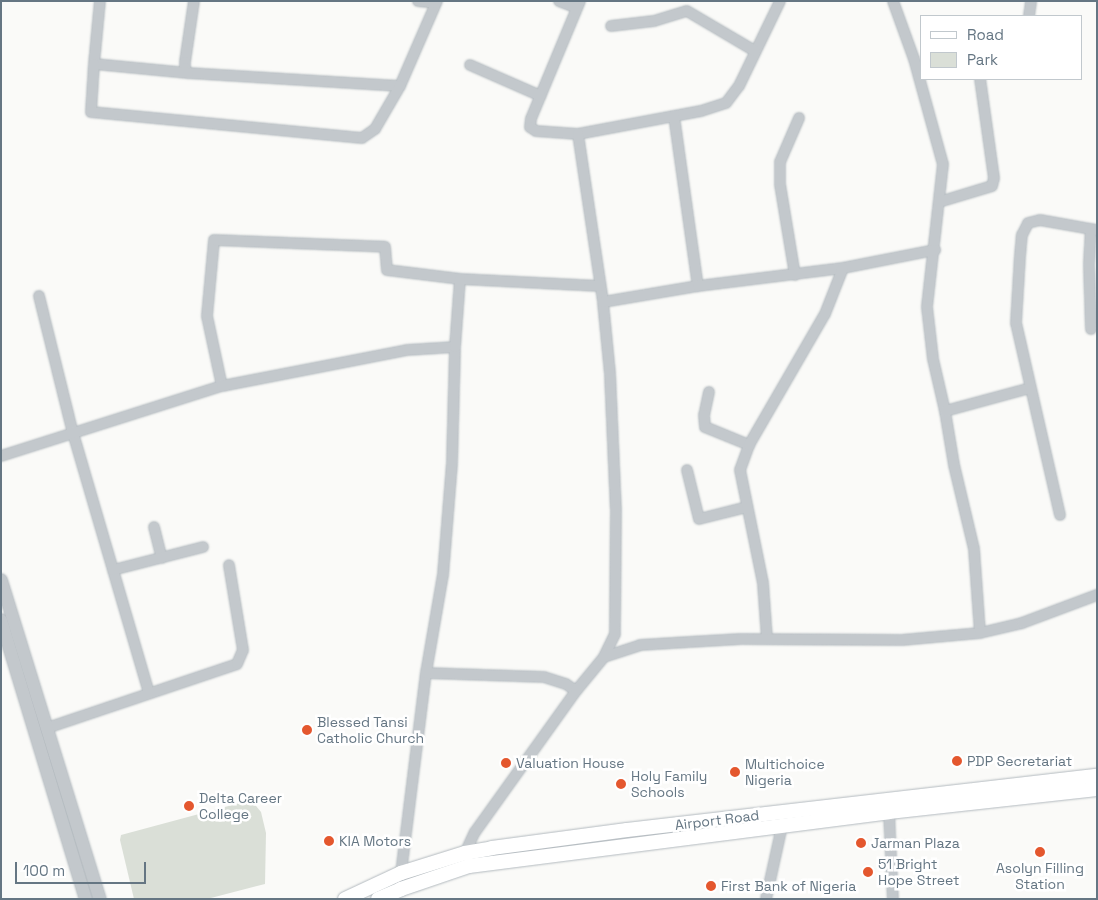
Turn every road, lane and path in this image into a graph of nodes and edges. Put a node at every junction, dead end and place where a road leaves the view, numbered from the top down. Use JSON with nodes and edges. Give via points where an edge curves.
{"nodes":[{"id":1,"x":100,"y":1,"type":"edge"},
{"id":2,"x":194,"y":1,"type":"edge"},
{"id":3,"x":418,"y":1,"type":"edge"},
{"id":4,"x":559,"y":1,"type":"edge"},
{"id":5,"x":680,"y":1,"type":"edge"},
{"id":6,"x":780,"y":1,"type":"edge"},
{"id":7,"x":893,"y":1,"type":"edge"},
{"id":8,"x":1031,"y":1,"type":"edge"},
{"id":9,"x":437,"y":2,"type":"edge"},
{"id":10,"x":578,"y":5,"type":"edge"},
{"id":11,"x":687,"y":10,"type":"junction"},
{"id":12,"x":1030,"y":15,"type":"edge"},
{"id":13,"x":611,"y":26,"type":"dead end"},
{"id":14,"x":755,"y":51,"type":"junction"},
{"id":15,"x":94,"y":64,"type":"junction"},
{"id":16,"x":470,"y":65,"type":"dead end"},
{"id":17,"x":188,"y":73,"type":"junction"},
{"id":18,"x":980,"y":80,"type":"edge"},
{"id":19,"x":400,"y":86,"type":"junction"},
{"id":20,"x":541,"y":96,"type":"junction"},
{"id":21,"x":674,"y":116,"type":"junction"},
{"id":22,"x":799,"y":118,"type":"dead end"},
{"id":23,"x":578,"y":134,"type":"junction"},
{"id":24,"x":939,"y":202,"type":"junction"},
{"id":25,"x":1094,"y":229,"type":"edge"},
{"id":26,"x":935,"y":250,"type":"junction"},
{"id":27,"x":843,"y":268,"type":"junction"},
{"id":28,"x":795,"y":275,"type":"junction"},
{"id":29,"x":460,"y":278,"type":"junction"},
{"id":30,"x":600,"y":286,"type":"junction"},
{"id":31,"x":698,"y":286,"type":"junction"},
{"id":32,"x":39,"y":296,"type":"dead end"},
{"id":33,"x":603,"y":302,"type":"junction"},
{"id":34,"x":1091,"y":329,"type":"dead end"},
{"id":35,"x":455,"y":347,"type":"junction"},
{"id":36,"x":222,"y":386,"type":"junction"},
{"id":37,"x":1030,"y":388,"type":"junction"},
{"id":38,"x":709,"y":392,"type":"dead end"},
{"id":39,"x":945,"y":411,"type":"junction"},
{"id":40,"x":73,"y":433,"type":"junction"},
{"id":41,"x":749,"y":445,"type":"junction"},
{"id":42,"x":1,"y":456,"type":"edge"},
{"id":43,"x":687,"y":470,"type":"dead end"},
{"id":44,"x":747,"y":507,"type":"junction"},
{"id":45,"x":1060,"y":515,"type":"dead end"},
{"id":46,"x":154,"y":527,"type":"dead end"},
{"id":47,"x":203,"y":547,"type":"dead end"},
{"id":48,"x":162,"y":558,"type":"junction"},
{"id":49,"x":229,"y":565,"type":"dead end"},
{"id":50,"x":113,"y":570,"type":"junction"},
{"id":51,"x":1,"y":580,"type":"edge"},
{"id":52,"x":1097,"y":595,"type":"edge"},
{"id":53,"x":1,"y":620,"type":"edge"},
{"id":54,"x":980,"y":633,"type":"junction"},
{"id":55,"x":767,"y":639,"type":"junction"},
{"id":56,"x":604,"y":657,"type":"junction"},
{"id":57,"x":426,"y":673,"type":"junction"},
{"id":58,"x":576,"y":691,"type":"junction"},
{"id":59,"x":149,"y":693,"type":"junction"},
{"id":60,"x":47,"y":728,"type":"junction"},
{"id":61,"x":1097,"y":776,"type":"edge"},
{"id":62,"x":1097,"y":789,"type":"edge"},
{"id":63,"x":889,"y":812,"type":"junction"},
{"id":64,"x":782,"y":826,"type":"junction"},
{"id":65,"x":602,"y":834,"type":"junction"},
{"id":66,"x":604,"y":849,"type":"junction"},
{"id":67,"x":465,"y":853,"type":"junction"},
{"id":68,"x":401,"y":873,"type":"junction"},
{"id":69,"x":86,"y":899,"type":"edge"},
{"id":70,"x":100,"y":899,"type":"edge"},
{"id":71,"x":345,"y":899,"type":"edge"},
{"id":72,"x":378,"y":899,"type":"edge"},
{"id":73,"x":766,"y":899,"type":"edge"},
{"id":74,"x":893,"y":899,"type":"edge"}],
"edges":[{"from":1,"to":15,"type":"street"},
{"from":2,"to":17,"type":"street","via":[[185,62]]},
{"from":3,"to":9,"type":"street"},
{"from":4,"to":10,"type":"street"},
{"from":5,"to":11,"type":"street"},
{"from":6,"to":14,"type":"street"},
{"from":7,"to":24,"type":"street","via":[[914,59],[943,164]]},
{"from":8,"to":12,"type":"street"},
{"from":9,"to":19,"type":"street"},
{"from":10,"to":20,"type":"street"},
{"from":11,"to":13,"type":"street","via":[[654,21]]},
{"from":11,"to":14,"type":"street"},
{"from":14,"to":21,"type":"street","via":[[739,86],[726,103]]},
{"from":15,"to":17,"type":"street"},
{"from":15,"to":19,"type":"street","via":[[91,112],[362,138],[375,128]]},
{"from":16,"to":20,"type":"street"},
{"from":17,"to":19,"type":"street"},
{"from":18,"to":24,"type":"street","via":[[994,178],[992,186]]},
{"from":20,"to":23,"type":"street","via":[[530,127],[549,134]]},
{"from":21,"to":23,"type":"street"},
{"from":21,"to":31,"type":"street"},
{"from":22,"to":28,"type":"street","via":[[780,162],[780,184]]},
{"from":23,"to":30,"type":"street"},
{"from":24,"to":26,"type":"street"},
{"from":25,"to":34,"type":"street","via":[[1089,264]]},
{"from":25,"to":37,"type":"street","via":[[1040,220],[1028,223],[1022,235],[1016,323]]},
{"from":26,"to":27,"type":"street"},
{"from":26,"to":39,"type":"street","via":[[927,307],[933,359]]},
{"from":27,"to":28,"type":"street"},
{"from":27,"to":41,"type":"street","via":[[825,314]]},
{"from":28,"to":31,"type":"street"},
{"from":29,"to":30,"type":"street"},
{"from":29,"to":35,"type":"street"},
{"from":29,"to":36,"type":"street","via":[[387,270],[385,248],[214,240],[207,316]]},
{"from":30,"to":33,"type":"street"},
{"from":31,"to":33,"type":"street"},
{"from":32,"to":40,"type":"street"},
{"from":33,"to":56,"type":"street","via":[[616,509],[615,634]]},
{"from":35,"to":36,"type":"street","via":[[407,350]]},
{"from":35,"to":57,"type":"street","via":[[452,464],[443,575]]},
{"from":36,"to":40,"type":"street"},
{"from":37,"to":39,"type":"street"},
{"from":37,"to":45,"type":"street"},
{"from":38,"to":41,"type":"street","via":[[705,427]]},
{"from":39,"to":54,"type":"street","via":[[974,549]]},
{"from":40,"to":42,"type":"street"},
{"from":40,"to":50,"type":"street"},
{"from":41,"to":44,"type":"street","via":[[740,470]]},
{"from":43,"to":44,"type":"street","via":[[699,519]]},
{"from":44,"to":55,"type":"street","via":[[763,583]]},
{"from":46,"to":48,"type":"street"},
{"from":47,"to":48,"type":"street"},
{"from":48,"to":50,"type":"street"},
{"from":49,"to":59,"type":"street","via":[[243,650],[237,664]]},
{"from":50,"to":59,"type":"street"},
{"from":51,"to":60,"type":"street"},
{"from":52,"to":54,"type":"street","via":[[1022,623]]},
{"from":53,"to":69,"type":"street"},
{"from":54,"to":55,"type":"street","via":[[902,640]]},
{"from":55,"to":56,"type":"street","via":[[640,645]]},
{"from":56,"to":58,"type":"street"},
{"from":57,"to":58,"type":"street","via":[[544,677]]},
{"from":57,"to":68,"type":"street"},
{"from":58,"to":67,"type":"street","via":[[475,832]]},
{"from":59,"to":60,"type":"street"},
{"from":60,"to":70,"type":"street"},
{"from":61,"to":65,"type":"main road","name":"Airport Road"},
{"from":62,"to":63,"type":"main road","name":"Airport Road"},
{"from":63,"to":64,"type":"main road","name":"Airport Road"},
{"from":63,"to":74,"type":"street"},
{"from":64,"to":66,"type":"main road","name":"Airport Road"},
{"from":64,"to":73,"type":"street"},
{"from":65,"to":66,"type":"main road"},
{"from":65,"to":67,"type":"main road","name":"Airport Road"},
{"from":66,"to":72,"type":"main road","name":"Airport Road","via":[[469,866]]},
{"from":67,"to":68,"type":"main road","name":"Airport Road"},
{"from":68,"to":71,"type":"main road","name":"Airport Road"}]}
